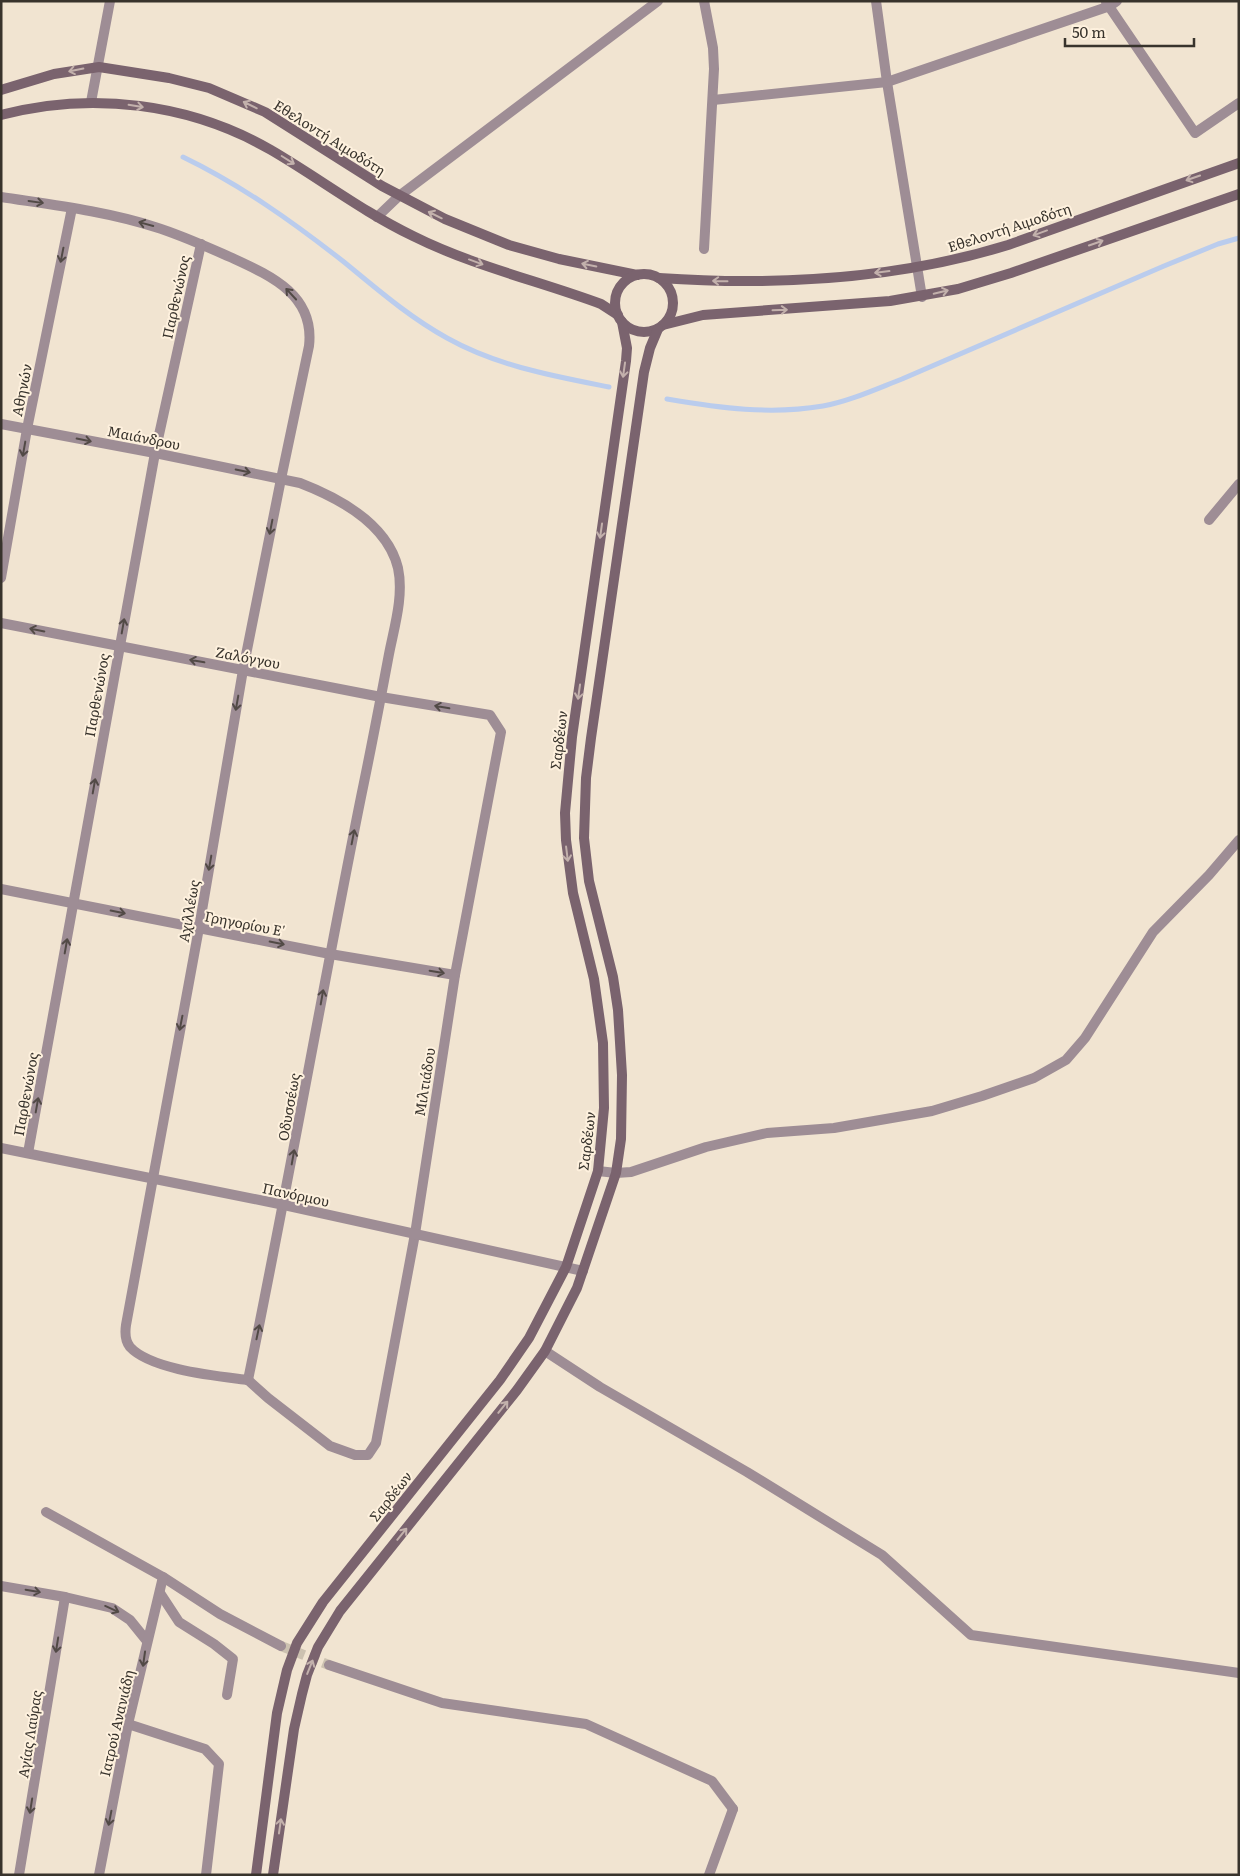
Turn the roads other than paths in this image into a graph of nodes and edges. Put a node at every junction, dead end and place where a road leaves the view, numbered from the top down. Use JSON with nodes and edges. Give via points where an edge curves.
{"nodes":[{"id":1,"x":110,"y":1,"type":"edge"},
{"id":2,"x":658,"y":1,"type":"edge"},
{"id":3,"x":704,"y":1,"type":"edge"},
{"id":4,"x":876,"y":1,"type":"edge"},
{"id":5,"x":1111,"y":3,"type":"edge"},
{"id":6,"x":98,"y":67,"type":"junction"},
{"id":7,"x":887,"y":82,"type":"junction"},
{"id":8,"x":1,"y":90,"type":"edge"},
{"id":9,"x":713,"y":100,"type":"junction"},
{"id":10,"x":91,"y":102,"type":"junction"},
{"id":11,"x":1239,"y":104,"type":"edge"},
{"id":12,"x":1,"y":115,"type":"edge"},
{"id":13,"x":1239,"y":163,"type":"edge"},
{"id":14,"x":1239,"y":194,"type":"edge"},
{"id":15,"x":399,"y":196,"type":"junction"},
{"id":16,"x":1,"y":197,"type":"edge"},
{"id":17,"x":72,"y":208,"type":"junction"},
{"id":18,"x":377,"y":217,"type":"junction"},
{"id":19,"x":201,"y":244,"type":"junction"},
{"id":20,"x":704,"y":249,"type":"dead end"},
{"id":21,"x":918,"y":267,"type":"junction"},
{"id":22,"x":637,"y":275,"type":"junction"},
{"id":23,"x":659,"y":278,"type":"junction"},
{"id":24,"x":922,"y":297,"type":"junction"},
{"id":25,"x":620,"y":318,"type":"junction"},
{"id":26,"x":660,"y":327,"type":"junction"},
{"id":27,"x":1,"y":424,"type":"edge"},
{"id":28,"x":27,"y":429,"type":"junction"},
{"id":29,"x":155,"y":453,"type":"junction"},
{"id":30,"x":281,"y":479,"type":"junction"},
{"id":31,"x":1239,"y":484,"type":"edge"},
{"id":32,"x":1209,"y":520,"type":"dead end"},
{"id":33,"x":1,"y":578,"type":"edge"},
{"id":34,"x":1,"y":623,"type":"edge"},
{"id":35,"x":119,"y":647,"type":"junction"},
{"id":36,"x":243,"y":670,"type":"junction"},
{"id":37,"x":381,"y":696,"type":"junction"},
{"id":38,"x":490,"y":715,"type":"joint"},
{"id":39,"x":1239,"y":840,"type":"edge"},
{"id":40,"x":1,"y":889,"type":"edge"},
{"id":41,"x":74,"y":903,"type":"junction"},
{"id":42,"x":199,"y":928,"type":"junction"},
{"id":43,"x":330,"y":954,"type":"junction"},
{"id":44,"x":455,"y":975,"type":"junction"},
{"id":45,"x":1,"y":1148,"type":"edge"},
{"id":46,"x":28,"y":1153,"type":"junction"},
{"id":47,"x":598,"y":1171,"type":"junction"},
{"id":48,"x":616,"y":1173,"type":"junction"},
{"id":49,"x":152,"y":1178,"type":"junction"},
{"id":50,"x":284,"y":1205,"type":"junction"},
{"id":51,"x":415,"y":1234,"type":"junction"},
{"id":52,"x":566,"y":1267,"type":"junction"},
{"id":53,"x":584,"y":1271,"type":"junction"},
{"id":54,"x":544,"y":1351,"type":"junction"},
{"id":55,"x":248,"y":1380,"type":"junction"},
{"id":56,"x":46,"y":1512,"type":"dead end"},
{"id":57,"x":163,"y":1578,"type":"junction"},
{"id":58,"x":1,"y":1586,"type":"edge"},
{"id":59,"x":160,"y":1592,"type":"junction"},
{"id":60,"x":65,"y":1597,"type":"junction"},
{"id":61,"x":147,"y":1641,"type":"junction"},
{"id":62,"x":281,"y":1646,"type":"tunnel mouth"},
{"id":63,"x":329,"y":1665,"type":"tunnel mouth"},
{"id":64,"x":1239,"y":1673,"type":"edge"},
{"id":65,"x":227,"y":1696,"type":"dead end"},
{"id":66,"x":128,"y":1724,"type":"junction"},
{"id":67,"x":19,"y":1875,"type":"edge"},
{"id":68,"x":99,"y":1875,"type":"edge"},
{"id":69,"x":206,"y":1875,"type":"edge"},
{"id":70,"x":256,"y":1875,"type":"edge"},
{"id":71,"x":273,"y":1875,"type":"edge"},
{"id":72,"x":709,"y":1875,"type":"edge"}],
"edges":[{"from":1,"to":6,"type":"street"},
{"from":2,"to":15,"type":"street"},
{"from":3,"to":9,"type":"street","via":[[713,48]]},
{"from":4,"to":7,"type":"street"},
{"from":5,"to":7,"type":"street"},
{"from":5,"to":11,"type":"street","via":[[1195,133]]},
{"from":6,"to":8,"type":"main road","name":"Εθελοντή Αιμοδότη","one_way":true,"via":[[54,74]]},
{"from":6,"to":10,"type":"street"},
{"from":15,"to":6,"type":"main road","name":"Εθελοντή Αιμοδότη","one_way":true,"via":[[244,101],[192,83]]},
{"from":7,"to":9,"type":"street"},
{"from":7,"to":21,"type":"street"},
{"from":9,"to":20,"type":"street"},
{"from":10,"to":12,"type":"main road","via":[[51,105]]},
{"from":10,"to":18,"type":"main road","one_way":true,"via":[[156,109],[228,129],[271,150]]},
{"from":13,"to":21,"type":"main road","name":"Εθελοντή Αιμοδότη","one_way":true,"via":[[1008,245]]},
{"from":24,"to":14,"type":"main road","one_way":true,"via":[[1011,273]]},
{"from":15,"to":18,"type":"street"},
{"from":22,"to":15,"type":"main road","name":"Εθελοντή Αιμοδότη","one_way":true,"via":[[509,245]]},
{"from":16,"to":17,"type":"street","one_way":true},
{"from":19,"to":17,"type":"street","one_way":true,"via":[[148,225]]},
{"from":17,"to":28,"type":"street","name":"Αθηνών","one_way":true},
{"from":18,"to":25,"type":"main road","one_way":true,"via":[[447,252],[601,304]]},
{"from":19,"to":29,"type":"street","name":"Παρθενώνος"},
{"from":30,"to":19,"type":"street","name":"Αχιλλέως","one_way":true,"via":[[310,337],[305,312],[288,289],[256,269]]},
{"from":21,"to":23,"type":"main road","name":"Εθελοντή Αιμοδότη","one_way":true,"via":[[800,280]]},
{"from":21,"to":24,"type":"street"},
{"from":22,"to":23,"type":"main road"},
{"from":22,"to":25,"type":"main road","via":[[628,279],[616,295],[615,305]]},
{"from":23,"to":26,"type":"main road","via":[[672,295],[673,306],[670,317]]},
{"from":26,"to":24,"type":"main road","one_way":true,"via":[[703,315]]},
{"from":25,"to":26,"type":"main road","via":[[639,332]]},
{"from":25,"to":47,"type":"main road","name":"Σαρδέων","one_way":true,"via":[[627,348],[626,361],[572,737],[565,813],[573,893],[594,980],[603,1043],[604,1108]]},
{"from":26,"to":48,"type":"main road","via":[[644,372],[590,738],[584,812],[589,881],[613,976],[618,1010],[622,1109]]},
{"from":27,"to":28,"type":"street","name":"Μαιάνδρου"},
{"from":28,"to":29,"type":"street","name":"Μαιάνδρου","one_way":true},
{"from":28,"to":33,"type":"street","name":"Αθηνών","one_way":true},
{"from":29,"to":30,"type":"street","name":"Μαιάνδρου","one_way":true},
{"from":35,"to":29,"type":"street","name":"Παρθενώνος","one_way":true},
{"from":30,"to":36,"type":"street","name":"Αχιλλέως","one_way":true},
{"from":30,"to":37,"type":"street","name":"Μαιάνδρου","via":[[300,483],[344,504],[374,528],[393,554],[398,569],[398,602]]},
{"from":31,"to":32,"type":"street"},
{"from":35,"to":34,"type":"street","name":"Ζαλόγγου","one_way":true},
{"from":36,"to":35,"type":"street","name":"Ζαλόγγου","one_way":true},
{"from":41,"to":35,"type":"street","name":"Παρθενώνος","one_way":true},
{"from":36,"to":37,"type":"street","name":"Ζαλόγγου"},
{"from":36,"to":42,"type":"street","name":"Αχιλλέως","one_way":true},
{"from":38,"to":37,"type":"street","name":"Ζαλόγγου","one_way":true},
{"from":43,"to":37,"type":"street","name":"Οδυσσέως","one_way":true},
{"from":38,"to":44,"type":"street","name":"Μιλτιάδου","via":[[501,732]]},
{"from":39,"to":48,"type":"street","via":[[1153,932],[1085,1038],[1066,1060],[1034,1078],[932,1111],[834,1128],[767,1134],[706,1147],[631,1172]]},
{"from":40,"to":41,"type":"street","name":"Γρηγορίου Ε'"},
{"from":41,"to":42,"type":"street","name":"Γρηγορίου Ε'","one_way":true},
{"from":46,"to":41,"type":"street","name":"Παρθενώνος","one_way":true},
{"from":42,"to":43,"type":"street","name":"Γρηγορίου Ε'","one_way":true},
{"from":42,"to":49,"type":"street","name":"Αχιλλέως","one_way":true},
{"from":43,"to":44,"type":"street","name":"Γρηγορίου Ε'","one_way":true},
{"from":50,"to":43,"type":"street","name":"Οδυσσέως","one_way":true},
{"from":44,"to":51,"type":"street","name":"Μιλτιάδου"},
{"from":45,"to":46,"type":"street","name":"Πανόρμου"},
{"from":46,"to":49,"type":"street","name":"Πανόρμου"},
{"from":47,"to":48,"type":"street"},
{"from":47,"to":52,"type":"main road","name":"Σαρδέων"},
{"from":48,"to":53,"type":"main road"},
{"from":49,"to":50,"type":"street","name":"Πανόρμου"},
{"from":49,"to":55,"type":"street","name":"Αχιλλέως","via":[[126,1325],[125,1336],[130,1347],[160,1364]]},
{"from":50,"to":51,"type":"street","name":"Πανόρμου"},
{"from":55,"to":50,"type":"street","name":"Οδυσσέως","one_way":true},
{"from":51,"to":52,"type":"street","name":"Πανόρμου"},
{"from":51,"to":55,"type":"street","name":"Μιλτιάδου","via":[[376,1443],[368,1454],[354,1455],[330,1446]]},
{"from":52,"to":53,"type":"street","name":"Πανόρμου"},
{"from":52,"to":70,"type":"main road","name":"Σαρδέων","via":[[538,1322],[508,1367],[322,1602],[304,1630],[280,1694]]},
{"from":53,"to":54,"type":"main road"},
{"from":54,"to":64,"type":"street","via":[[882,1555],[971,1635]]},
{"from":71,"to":54,"type":"main road","one_way":true,"via":[[297,1713],[307,1675],[326,1632],[517,1390]]},
{"from":56,"to":57,"type":"street"},
{"from":57,"to":59,"type":"street","name":"Ιατρού Ανανιάδη"},
{"from":57,"to":62,"type":"street","via":[[220,1614]]},
{"from":58,"to":60,"type":"street","one_way":true},
{"from":59,"to":61,"type":"street","name":"Ιατρού Ανανιάδη"},
{"from":59,"to":65,"type":"street","via":[[180,1622],[232,1659]]},
{"from":60,"to":61,"type":"street","one_way":true,"via":[[112,1608],[130,1620]]},
{"from":60,"to":67,"type":"street","name":"Αγίας Λαύρας","one_way":true},
{"from":61,"to":66,"type":"street","name":"Ιατρού Ανανιάδη","one_way":true},
{"from":63,"to":72,"type":"street","via":[[442,1703],[586,1724],[712,1781],[733,1809]]},
{"from":66,"to":68,"type":"street","name":"Ιατρού Ανανιάδη","one_way":true},
{"from":66,"to":69,"type":"street","via":[[205,1749],[219,1764]]}]}
